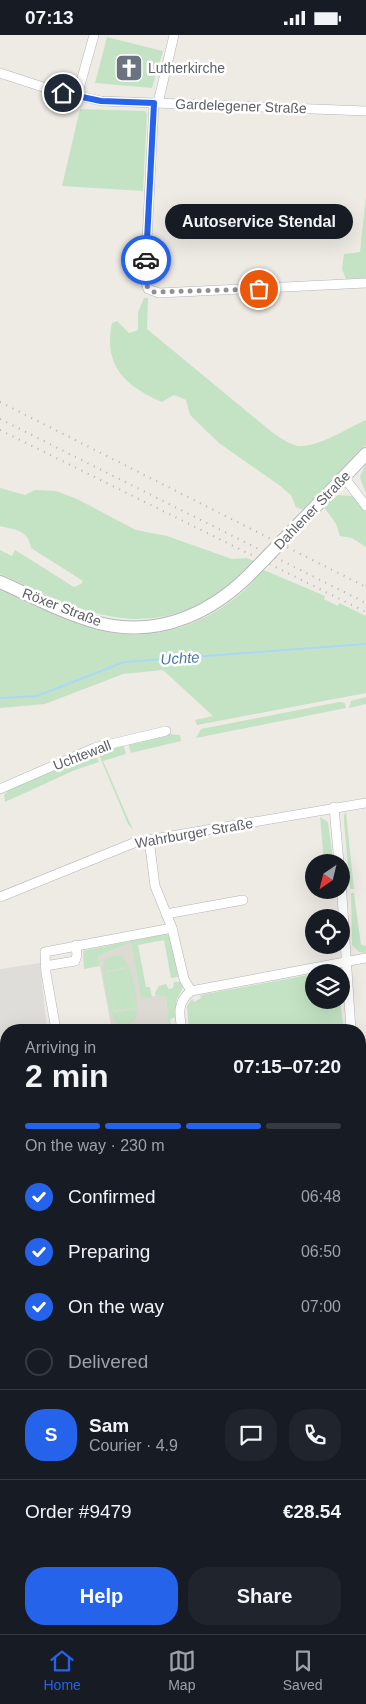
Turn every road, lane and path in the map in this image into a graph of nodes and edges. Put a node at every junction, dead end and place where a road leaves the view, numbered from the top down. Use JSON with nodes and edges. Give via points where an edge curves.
{"nodes":[{"id":1,"x":94,"y":35,"type":"edge"},
{"id":2,"x":174,"y":35,"type":"edge"},
{"id":3,"x":0,"y":73,"type":"edge"},
{"id":4,"x":77,"y":96,"type":"junction"},
{"id":5,"x":156,"y":103,"type":"junction"},
{"id":6,"x":366,"y":111,"type":"edge"},
{"id":7,"x":366,"y":283,"type":"edge"},
{"id":8,"x":366,"y":454,"type":"edge"},
{"id":9,"x":344,"y":477,"type":"junction"},
{"id":10,"x":366,"y":506,"type":"edge"},
{"id":11,"x":257,"y":567,"type":"joint"},
{"id":12,"x":0,"y":582,"type":"edge"},
{"id":13,"x":166,"y":731,"type":"dead end"},
{"id":14,"x":0,"y":789,"type":"edge"},
{"id":15,"x":366,"y":803,"type":"edge"},
{"id":16,"x":334,"y":807,"type":"junction"},
{"id":17,"x":149,"y":839,"type":"junction"},
{"id":18,"x":339,"y":854,"type":"edge"},
{"id":19,"x":0,"y":897,"type":"edge"},
{"id":20,"x":342,"y":899,"type":"edge"},
{"id":21,"x":243,"y":900,"type":"dead end"},
{"id":22,"x":166,"y":914,"type":"junction"},
{"id":23,"x":172,"y":928,"type":"junction"},
{"id":24,"x":76,"y":945,"type":"junction"},
{"id":25,"x":366,"y":958,"type":"edge"},
{"id":26,"x":346,"y":961,"type":"junction"},
{"id":27,"x":45,"y":966,"type":"junction"},
{"id":28,"x":190,"y":991,"type":"junction"},
{"id":29,"x":55,"y":1024,"type":"edge"},
{"id":30,"x":181,"y":1024,"type":"edge"},
{"id":31,"x":351,"y":1024,"type":"edge"}],
"edges":[{"from":1,"to":4,"type":"street"},
{"from":2,"to":5,"type":"street"},
{"from":3,"to":4,"type":"street","name":"Gardelegener Straße"},
{"from":4,"to":5,"type":"street","name":"Gardelegener Straße","via":[[101,101]]},
{"from":5,"to":6,"type":"street","name":"Gardelegener Straße"},
{"from":5,"to":7,"type":"street","via":[[145,279],[148,289],[168,293]]},
{"from":8,"to":9,"type":"street","name":"Dahlener Straße"},
{"from":9,"to":10,"type":"street"},
{"from":9,"to":11,"type":"street","name":"Dahlener Straße","bridge":true},
{"from":11,"to":12,"type":"street","name":"Röxer Straße","via":[[233,591],[201,612],[178,621],[142,627],[110,625],[84,618]]},
{"from":13,"to":14,"type":"street","name":"Uchtewall","via":[[94,748]]},
{"from":15,"to":16,"type":"street","name":"Wahrburger Straße"},
{"from":16,"to":17,"type":"street","name":"Wahrburger Straße"},
{"from":16,"to":18,"type":"street"},
{"from":17,"to":19,"type":"street","name":"Wahrburger Straße"},
{"from":17,"to":22,"type":"street","via":[[155,886]]},
{"from":20,"to":26,"type":"street"},
{"from":21,"to":22,"type":"street"},
{"from":22,"to":23,"type":"street"},
{"from":23,"to":24,"type":"street"},
{"from":23,"to":28,"type":"street"},
{"from":24,"to":27,"type":"street","via":[[45,951]]},
{"from":24,"to":27,"type":"street","via":[[75,961]]},
{"from":25,"to":26,"type":"street"},
{"from":26,"to":28,"type":"street"},
{"from":26,"to":31,"type":"street"},
{"from":27,"to":29,"type":"street"},
{"from":28,"to":30,"type":"street","via":[[181,1000]]}]}
